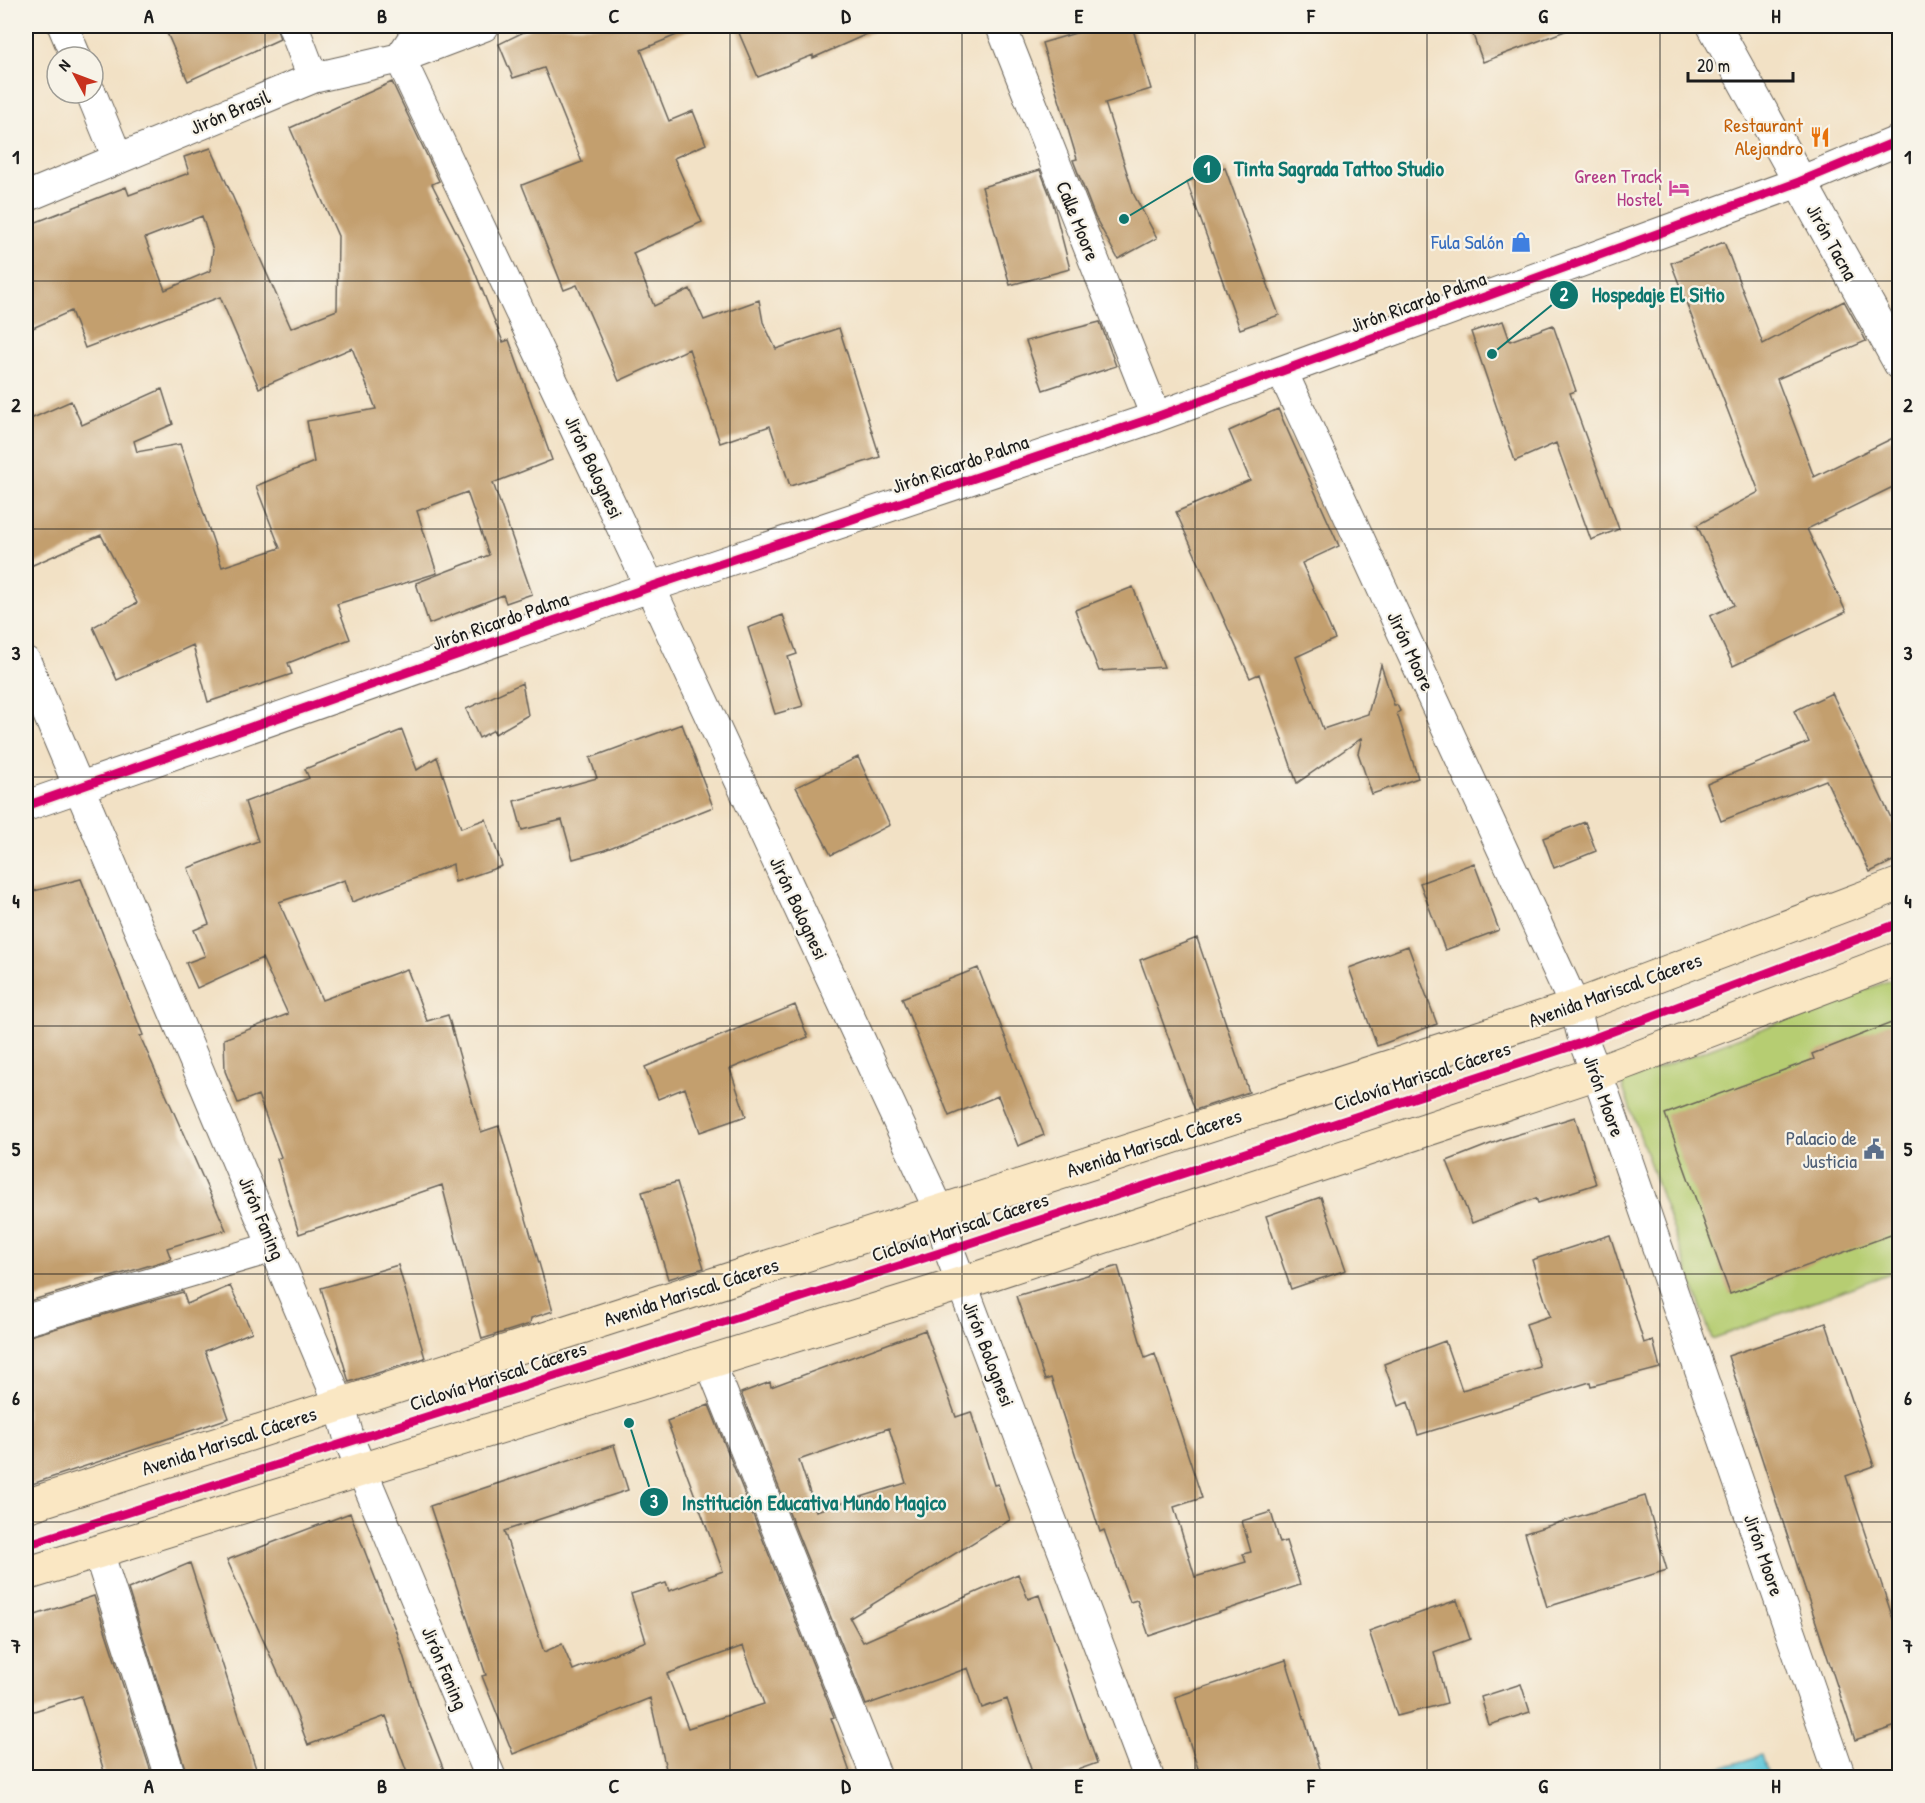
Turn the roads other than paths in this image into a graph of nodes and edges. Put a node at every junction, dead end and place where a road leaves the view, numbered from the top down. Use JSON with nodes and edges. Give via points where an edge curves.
{"nodes":[{"id":1,"x":63,"y":26,"type":"edge"},
{"id":2,"x":293,"y":26,"type":"edge"},
{"id":3,"x":426,"y":26,"type":"edge"},
{"id":4,"x":484,"y":26,"type":"edge"},
{"id":5,"x":1000,"y":26,"type":"edge"},
{"id":6,"x":1714,"y":26,"type":"edge"},
{"id":7,"x":71,"y":45,"type":"edge"},
{"id":8,"x":400,"y":58,"type":"junction"},
{"id":9,"x":313,"y":78,"type":"junction"},
{"id":10,"x":96,"y":105,"type":"edge"},
{"id":11,"x":1899,"y":140,"type":"edge"},
{"id":12,"x":118,"y":159,"type":"junction"},
{"id":13,"x":1799,"y":182,"type":"junction"},
{"id":14,"x":26,"y":197,"type":"edge"},
{"id":15,"x":1899,"y":363,"type":"edge"},
{"id":16,"x":1281,"y":371,"type":"junction"},
{"id":17,"x":1155,"y":417,"type":"junction"},
{"id":18,"x":650,"y":587,"type":"junction"},
{"id":19,"x":26,"y":662,"type":"edge"},
{"id":20,"x":80,"y":786,"type":"junction"},
{"id":21,"x":26,"y":806,"type":"edge"},
{"id":22,"x":1899,"y":884,"type":"edge"},
{"id":23,"x":1899,"y":958,"type":"edge"},
{"id":24,"x":1575,"y":1007,"type":"junction"},
{"id":25,"x":1597,"y":1073,"type":"junction"},
{"id":26,"x":940,"y":1212,"type":"junction"},
{"id":27,"x":274,"y":1247,"type":"junction"},
{"id":28,"x":963,"y":1283,"type":"junction"},
{"id":29,"x":26,"y":1320,"type":"edge"},
{"id":30,"x":710,"y":1362,"type":"junction"},
{"id":31,"x":340,"y":1405,"type":"junction"},
{"id":32,"x":361,"y":1470,"type":"junction"},
{"id":33,"x":26,"y":1506,"type":"edge"},
{"id":34,"x":98,"y":1551,"type":"junction"},
{"id":35,"x":26,"y":1574,"type":"edge"},
{"id":36,"x":171,"y":1778,"type":"edge"},
{"id":37,"x":491,"y":1778,"type":"edge"},
{"id":38,"x":877,"y":1778,"type":"edge"},
{"id":39,"x":1149,"y":1778,"type":"edge"},
{"id":40,"x":1841,"y":1778,"type":"edge"}],
"edges":[{"from":1,"to":7,"type":"street"},
{"from":2,"to":9,"type":"street"},
{"from":3,"to":8,"type":"street"},
{"from":4,"to":8,"type":"street","name":"Jirón Brasil"},
{"from":5,"to":17,"type":"street","name":"Calle Moore"},
{"from":6,"to":13,"type":"street","name":"Jirón Tacna"},
{"from":8,"to":9,"type":"street","name":"Jirón Brasil"},
{"from":8,"to":18,"type":"street","name":"Jirón Bolognesi"},
{"from":9,"to":12,"type":"street","name":"Jirón Brasil"},
{"from":10,"to":12,"type":"street"},
{"from":11,"to":13,"type":"street","name":"Jirón Ricardo Palma"},
{"from":12,"to":14,"type":"street","name":"Jirón Brasil"},
{"from":13,"to":15,"type":"street","name":"Jirón Tacna"},
{"from":13,"to":16,"type":"street","name":"Jirón Ricardo Palma"},
{"from":16,"to":17,"type":"street","name":"Jirón Ricardo Palma"},
{"from":16,"to":24,"type":"street","name":"Jirón Moore"},
{"from":17,"to":18,"type":"street","name":"Jirón Ricardo Palma"},
{"from":18,"to":20,"type":"street","name":"Jirón Ricardo Palma"},
{"from":18,"to":26,"type":"street","name":"Jirón Bolognesi"},
{"from":19,"to":20,"type":"street","name":"Jirón Faning"},
{"from":20,"to":21,"type":"street","name":"Jirón Ricardo Palma"},
{"from":20,"to":27,"type":"street","name":"Jirón Faning"},
{"from":22,"to":24,"type":"main road","name":"Avenida Mariscal Cáceres"},
{"from":23,"to":25,"type":"main road"},
{"from":24,"to":25,"type":"street","name":"Jirón Moore"},
{"from":24,"to":26,"type":"main road","name":"Avenida Mariscal Cáceres"},
{"from":25,"to":28,"type":"main road"},
{"from":25,"to":40,"type":"street","name":"Jirón Moore"},
{"from":26,"to":28,"type":"street","name":"Jirón Bolognesi","via":[[949,1250]]},
{"from":26,"to":31,"type":"main road","name":"Avenida Mariscal Cáceres"},
{"from":27,"to":29,"type":"street"},
{"from":27,"to":31,"type":"street","name":"Jirón Faning"},
{"from":28,"to":30,"type":"main road"},
{"from":28,"to":39,"type":"street","name":"Jirón Bolognesi"},
{"from":30,"to":32,"type":"main road"},
{"from":30,"to":38,"type":"street"},
{"from":31,"to":32,"type":"street","name":"Jirón Faning"},
{"from":31,"to":33,"type":"main road","name":"Avenida Mariscal Cáceres"},
{"from":32,"to":34,"type":"main road"},
{"from":32,"to":37,"type":"street","name":"Jirón Faning"},
{"from":34,"to":35,"type":"main road"},
{"from":34,"to":36,"type":"street"}]}
